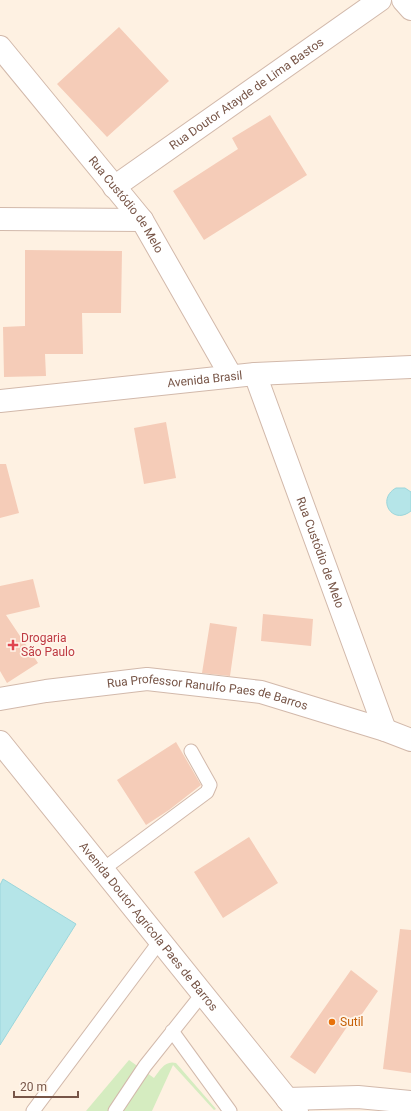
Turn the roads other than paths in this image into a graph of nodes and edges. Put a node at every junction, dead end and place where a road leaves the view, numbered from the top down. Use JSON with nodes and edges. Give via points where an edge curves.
{"nodes":[{"id":1,"x":380,"y":0,"type":"edge"},
{"id":2,"x":403,"y":0,"type":"edge"},
{"id":3,"x":411,"y":9,"type":"edge"},
{"id":4,"x":0,"y":47,"type":"edge"},
{"id":5,"x":114,"y":187,"type":"junction"},
{"id":6,"x":0,"y":218,"type":"edge"},
{"id":7,"x":142,"y":220,"type":"junction"},
{"id":8,"x":411,"y":367,"type":"edge"},
{"id":9,"x":255,"y":374,"type":"junction"},
{"id":10,"x":231,"y":376,"type":"junction"},
{"id":11,"x":0,"y":401,"type":"edge"},
{"id":12,"x":0,"y":699,"type":"edge"},
{"id":13,"x":385,"y":730,"type":"junction"},
{"id":14,"x":411,"y":740,"type":"edge"},
{"id":15,"x":0,"y":742,"type":"edge"},
{"id":16,"x":192,"y":751,"type":"dead end"},
{"id":17,"x":102,"y":870,"type":"junction"},
{"id":18,"x":160,"y":941,"type":"junction"},
{"id":19,"x":203,"y":993,"type":"junction"},
{"id":20,"x":172,"y":1031,"type":"junction"},
{"id":21,"x":411,"y":1102,"type":"edge"},
{"id":22,"x":292,"y":1105,"type":"edge"},
{"id":23,"x":33,"y":1111,"type":"edge"},
{"id":24,"x":115,"y":1111,"type":"edge"},
{"id":25,"x":230,"y":1111,"type":"edge"}],
"edges":[{"from":1,"to":5,"type":"street","name":"Rua Doutor Atayde de Lima Bastos"},
{"from":2,"to":3,"type":"street"},
{"from":4,"to":5,"type":"street","name":"Rua Custódio de Melo"},
{"from":5,"to":7,"type":"street","name":"Rua Custódio de Melo"},
{"from":6,"to":7,"type":"street"},
{"from":7,"to":10,"type":"street","name":"Rua Custódio de Melo"},
{"from":8,"to":9,"type":"street","name":"Avenida Brasil"},
{"from":9,"to":10,"type":"street","name":"Avenida Brasil"},
{"from":9,"to":13,"type":"street","name":"Rua Custódio de Melo"},
{"from":10,"to":11,"type":"street","name":"Avenida Brasil"},
{"from":12,"to":13,"type":"street","name":"Rua Professor Ranulfo Paes de Barros","via":[[147,679],[261,692]]},
{"from":13,"to":14,"type":"street","name":"Rua Professor Ranulfo Paes de Barros"},
{"from":15,"to":17,"type":"street","name":"Avenida Doutor Agrícola Paes de Barros"},
{"from":16,"to":17,"type":"lane","via":[[210,785],[207,792]]},
{"from":17,"to":18,"type":"street","name":"Avenida Doutor Agrícola Paes de Barros"},
{"from":18,"to":19,"type":"street","name":"Avenida Doutor Agrícola Paes de Barros"},
{"from":18,"to":23,"type":"lane"},
{"from":19,"to":20,"type":"lane"},
{"from":19,"to":22,"type":"street","name":"Avenida Doutor Agrícola Paes de Barros"},
{"from":20,"to":24,"type":"lane"},
{"from":20,"to":25,"type":"lane"},
{"from":21,"to":22,"type":"street","via":[[358,1097]]}]}
